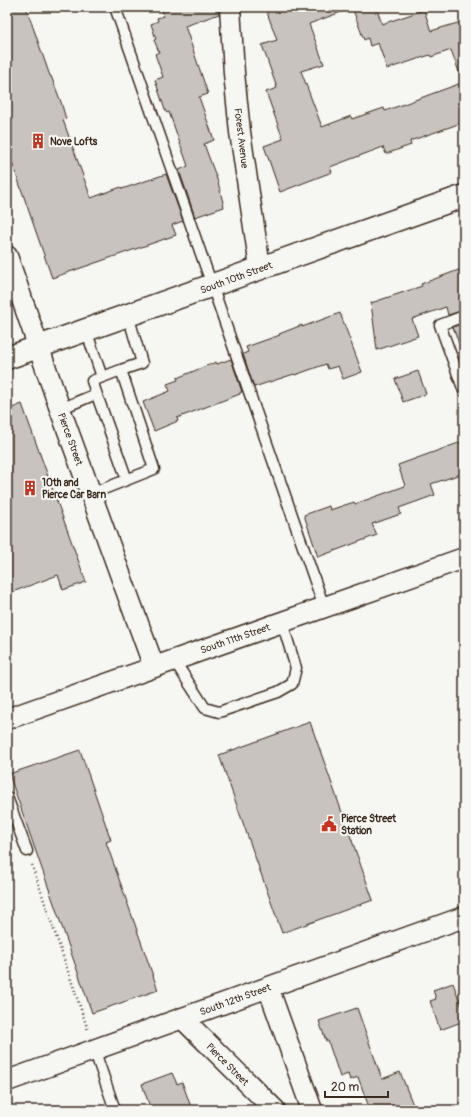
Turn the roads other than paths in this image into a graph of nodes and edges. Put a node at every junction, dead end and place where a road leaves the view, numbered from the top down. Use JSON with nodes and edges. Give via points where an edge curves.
{"nodes":[{"id":1,"x":115,"y":7,"type":"edge"},
{"id":2,"x":230,"y":7,"type":"edge"},
{"id":3,"x":464,"y":196,"type":"edge"},
{"id":4,"x":7,"y":256,"type":"edge"},
{"id":5,"x":260,"y":268,"type":"junction"},
{"id":6,"x":212,"y":286,"type":"junction"},
{"id":7,"x":128,"y":315,"type":"junction"},
{"id":8,"x":464,"y":316,"type":"edge"},
{"id":9,"x":86,"y":330,"type":"junction"},
{"id":10,"x":38,"y":346,"type":"junction"},
{"id":11,"x":7,"y":358,"type":"edge"},
{"id":12,"x":121,"y":370,"type":"junction"},
{"id":13,"x":102,"y":377,"type":"junction"},
{"id":14,"x":464,"y":391,"type":"edge"},
{"id":15,"x":96,"y":394,"type":"junction"},
{"id":16,"x":60,"y":409,"type":"junction"},
{"id":17,"x":127,"y":480,"type":"junction"},
{"id":18,"x":91,"y":494,"type":"junction"},
{"id":19,"x":464,"y":558,"type":"edge"},
{"id":20,"x":324,"y":607,"type":"junction"},
{"id":21,"x":282,"y":622,"type":"junction"},
{"id":22,"x":174,"y":660,"type":"junction"},
{"id":23,"x":154,"y":667,"type":"junction"},
{"id":24,"x":7,"y":719,"type":"edge"},
{"id":25,"x":7,"y":797,"type":"edge"},
{"id":26,"x":27,"y":851,"type":"road end"},
{"id":27,"x":464,"y":917,"type":"edge"},
{"id":28,"x":268,"y":987,"type":"junction"},
{"id":29,"x":182,"y":1018,"type":"junction"},
{"id":30,"x":94,"y":1049,"type":"junction"},
{"id":31,"x":7,"y":1081,"type":"edge"},
{"id":32,"x":115,"y":1110,"type":"edge"},
{"id":33,"x":275,"y":1110,"type":"edge"},
{"id":34,"x":312,"y":1110,"type":"edge"}],
"edges":[{"from":1,"to":6,"type":"lane"},
{"from":2,"to":5,"type":"street","name":"Forest Avenue","via":[[240,132]]},
{"from":3,"to":5,"type":"main road","name":"South 10th Street"},
{"from":4,"to":10,"type":"street","name":"Pierce Street"},
{"from":5,"to":6,"type":"main road","name":"South 10th Street"},
{"from":6,"to":7,"type":"main road","name":"South 10th Street"},
{"from":6,"to":20,"type":"lane"},
{"from":7,"to":9,"type":"main road","name":"South 10th Street"},
{"from":7,"to":12,"type":"lane","via":[[142,363]]},
{"from":8,"to":14,"type":"lane","via":[[440,325]]},
{"from":9,"to":10,"type":"main road","name":"South 10th Street"},
{"from":9,"to":13,"type":"lane"},
{"from":10,"to":11,"type":"main road","name":"South 10th Street"},
{"from":10,"to":16,"type":"street","name":"Pierce Street"},
{"from":12,"to":13,"type":"lane"},
{"from":12,"to":17,"type":"lane","via":[[154,469]]},
{"from":13,"to":15,"type":"lane","via":[[92,381]]},
{"from":15,"to":16,"type":"lane"},
{"from":15,"to":17,"type":"lane"},
{"from":16,"to":18,"type":"street","name":"Pierce Street"},
{"from":17,"to":18,"type":"lane"},
{"from":18,"to":23,"type":"street","name":"Pierce Street"},
{"from":19,"to":20,"type":"street","name":"South 11th Street"},
{"from":20,"to":21,"type":"street","name":"South 11th Street"},
{"from":21,"to":22,"type":"street","name":"South 11th Street"},
{"from":21,"to":22,"type":"lane","via":[[296,668],[292,684],[278,692],[219,712],[205,708]]},
{"from":22,"to":23,"type":"street","name":"South 11th Street"},
{"from":23,"to":24,"type":"street","name":"South 11th Street"},
{"from":25,"to":26,"type":"lane"},
{"from":27,"to":28,"type":"street","name":"South 12th Street"},
{"from":28,"to":29,"type":"street","name":"South 12th Street"},
{"from":28,"to":34,"type":"street"},
{"from":29,"to":30,"type":"street","name":"South 12th Street"},
{"from":29,"to":33,"type":"street","name":"Pierce Street"},
{"from":30,"to":31,"type":"street","name":"South 12th Street"},
{"from":30,"to":32,"type":"lane"}]}
